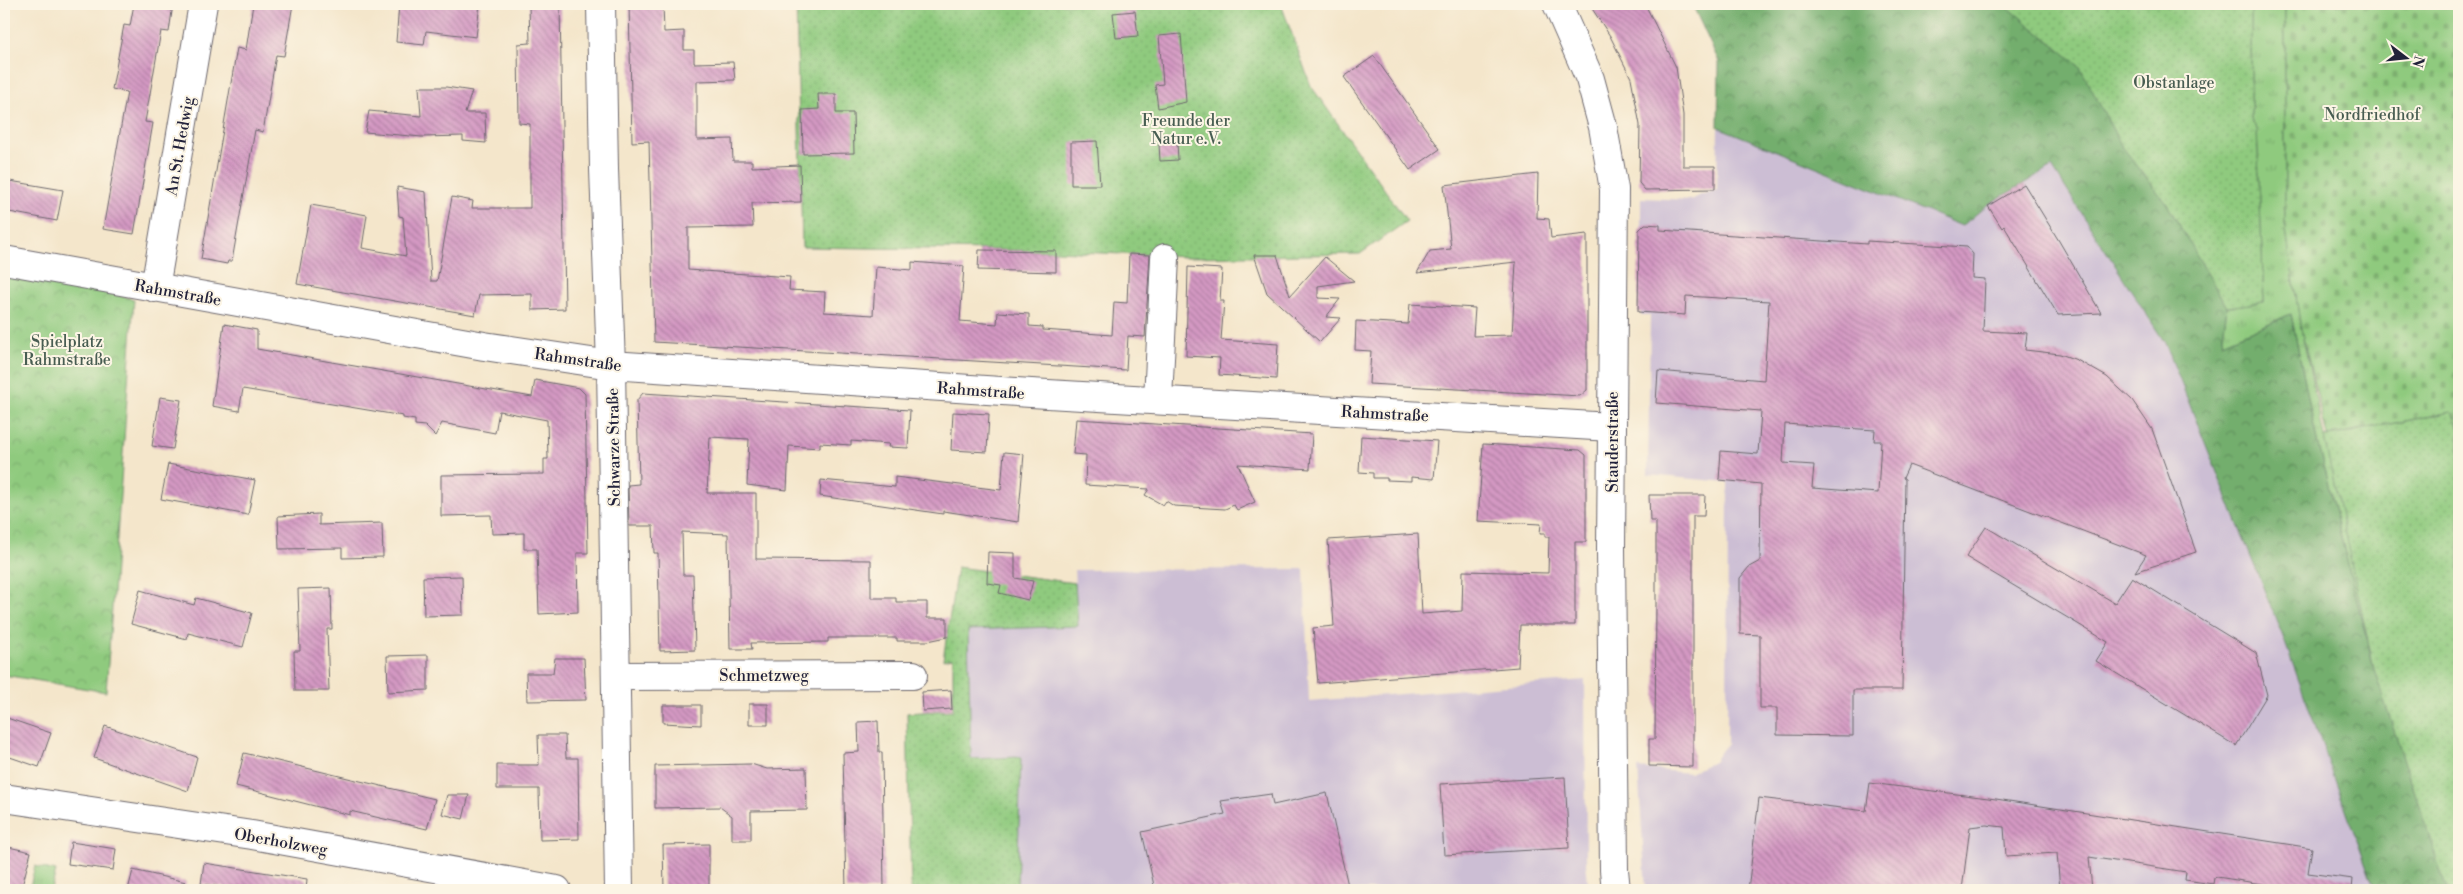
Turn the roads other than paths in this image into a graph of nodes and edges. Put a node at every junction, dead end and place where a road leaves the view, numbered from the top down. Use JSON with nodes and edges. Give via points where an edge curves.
{"nodes":[{"id":1,"x":203,"y":4,"type":"edge"},
{"id":2,"x":601,"y":4,"type":"edge"},
{"id":3,"x":1557,"y":4,"type":"edge"},
{"id":4,"x":1165,"y":258,"type":"dead end"},
{"id":5,"x":4,"y":260,"type":"edge"},
{"id":6,"x":155,"y":288,"type":"junction"},
{"id":7,"x":612,"y":365,"type":"junction"},
{"id":8,"x":1158,"y":399,"type":"junction"},
{"id":9,"x":1611,"y":427,"type":"junction"},
{"id":10,"x":912,"y":675,"type":"dead end"},
{"id":11,"x":616,"y":676,"type":"junction"},
{"id":12,"x":4,"y":798,"type":"edge"},
{"id":13,"x":557,"y":890,"type":"edge"},
{"id":14,"x":619,"y":890,"type":"edge"},
{"id":15,"x":1616,"y":890,"type":"edge"}],
"edges":[{"from":1,"to":6,"type":"street","name":"An St. Hedwig"},
{"from":2,"to":7,"type":"street","name":"Schwarze Straße"},
{"from":3,"to":9,"type":"street","name":"Stauderstraße","via":[[1590,79],[1614,189]]},
{"from":4,"to":8,"type":"street"},
{"from":5,"to":6,"type":"street","name":"Rahmstraße"},
{"from":6,"to":7,"type":"street","name":"Rahmstraße"},
{"from":7,"to":8,"type":"street","name":"Rahmstraße"},
{"from":7,"to":11,"type":"street","name":"Schwarze Straße"},
{"from":8,"to":9,"type":"street","name":"Rahmstraße"},
{"from":9,"to":15,"type":"street","name":"Stauderstraße"},
{"from":10,"to":11,"type":"street","name":"Schmetzweg"},
{"from":11,"to":14,"type":"street","name":"Schwarze Straße"},
{"from":12,"to":13,"type":"street","name":"Oberholzweg","via":[[252,835]]}]}
